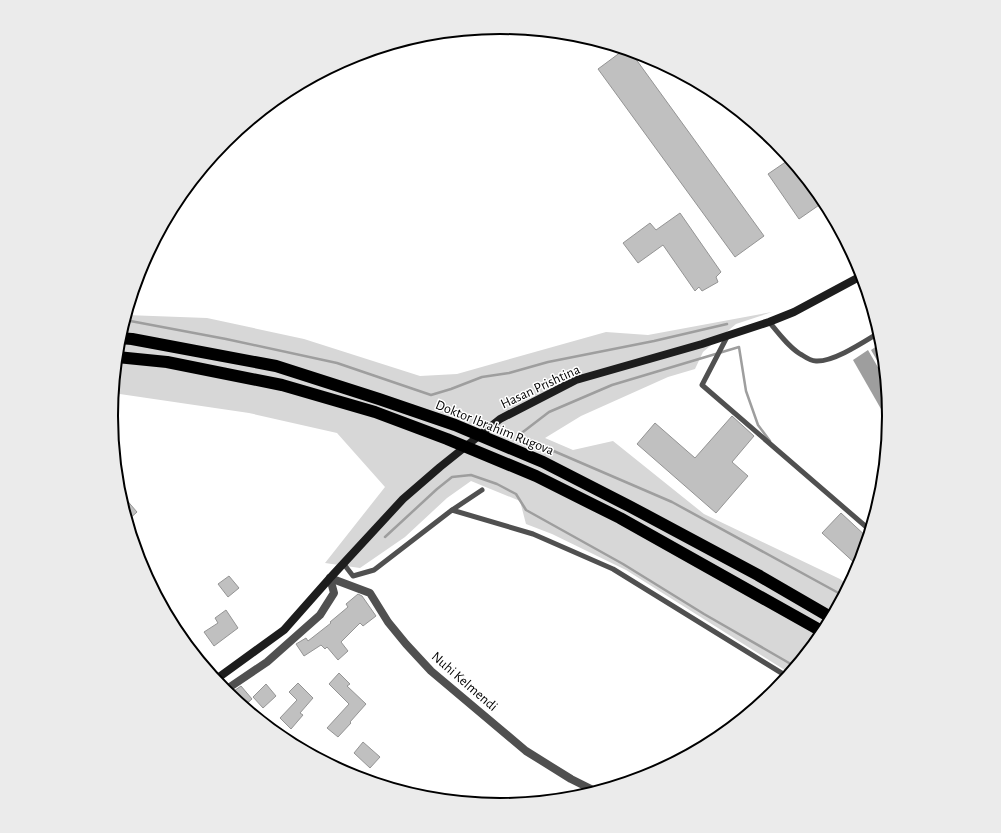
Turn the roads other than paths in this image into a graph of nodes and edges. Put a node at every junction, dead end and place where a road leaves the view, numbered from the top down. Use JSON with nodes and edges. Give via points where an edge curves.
{"nodes":[{"id":1,"x":857,"y":278,"type":"edge"},
{"id":2,"x":769,"y":322,"type":"junction"},
{"id":3,"x":728,"y":335,"type":"junction"},
{"id":4,"x":874,"y":335,"type":"edge"},
{"id":5,"x":126,"y":339,"type":"edge"},
{"id":6,"x":123,"y":358,"type":"edge"},
{"id":7,"x":482,"y":490,"type":"dead end"},
{"id":8,"x":452,"y":510,"type":"junction"},
{"id":9,"x":866,"y":527,"type":"edge"},
{"id":10,"x":343,"y":563,"type":"junction"},
{"id":11,"x":330,"y":578,"type":"junction"},
{"id":12,"x":827,"y":615,"type":"edge"},
{"id":13,"x":819,"y":629,"type":"edge"},
{"id":14,"x":783,"y":674,"type":"edge"},
{"id":15,"x":220,"y":676,"type":"edge"},
{"id":16,"x":230,"y":687,"type":"edge"},
{"id":17,"x":590,"y":788,"type":"edge"}],
"edges":[{"from":1,"to":2,"type":"main road","name":"Hasan Prishtina","via":[[794,312]]},
{"from":2,"to":3,"type":"main road","name":"Hasan Prishtina"},
{"from":2,"to":4,"type":"lane","via":[[788,344],[801,355],[815,361],[832,358]]},
{"from":3,"to":9,"type":"lane","via":[[702,385]]},
{"from":3,"to":10,"type":"main road","name":"Hasan Prishtina","via":[[576,380],[500,419],[403,499]]},
{"from":5,"to":12,"type":"highway","name":"Doktor Ibrahim Rugova","via":[[276,366],[455,425],[543,462],[630,506]]},
{"from":6,"to":13,"type":"highway","name":"Doktor Ibrahim Rugova","via":[[167,362],[282,385],[375,412],[447,439],[536,476],[620,518]]},
{"from":7,"to":8,"type":"lane"},
{"from":8,"to":10,"type":"lane","via":[[374,570],[353,576]]},
{"from":8,"to":14,"type":"lane","via":[[533,534],[612,569]]},
{"from":10,"to":11,"type":"main road","name":"Hasan Prishtina"},
{"from":11,"to":15,"type":"main road","name":"Hasan Prishtina","via":[[284,630]]},
{"from":11,"to":16,"type":"street","via":[[334,593],[320,615],[267,662]]},
{"from":11,"to":17,"type":"street","name":"Nuhi Kelmendi","via":[[370,593],[388,622],[430,671],[526,751]]}]}
